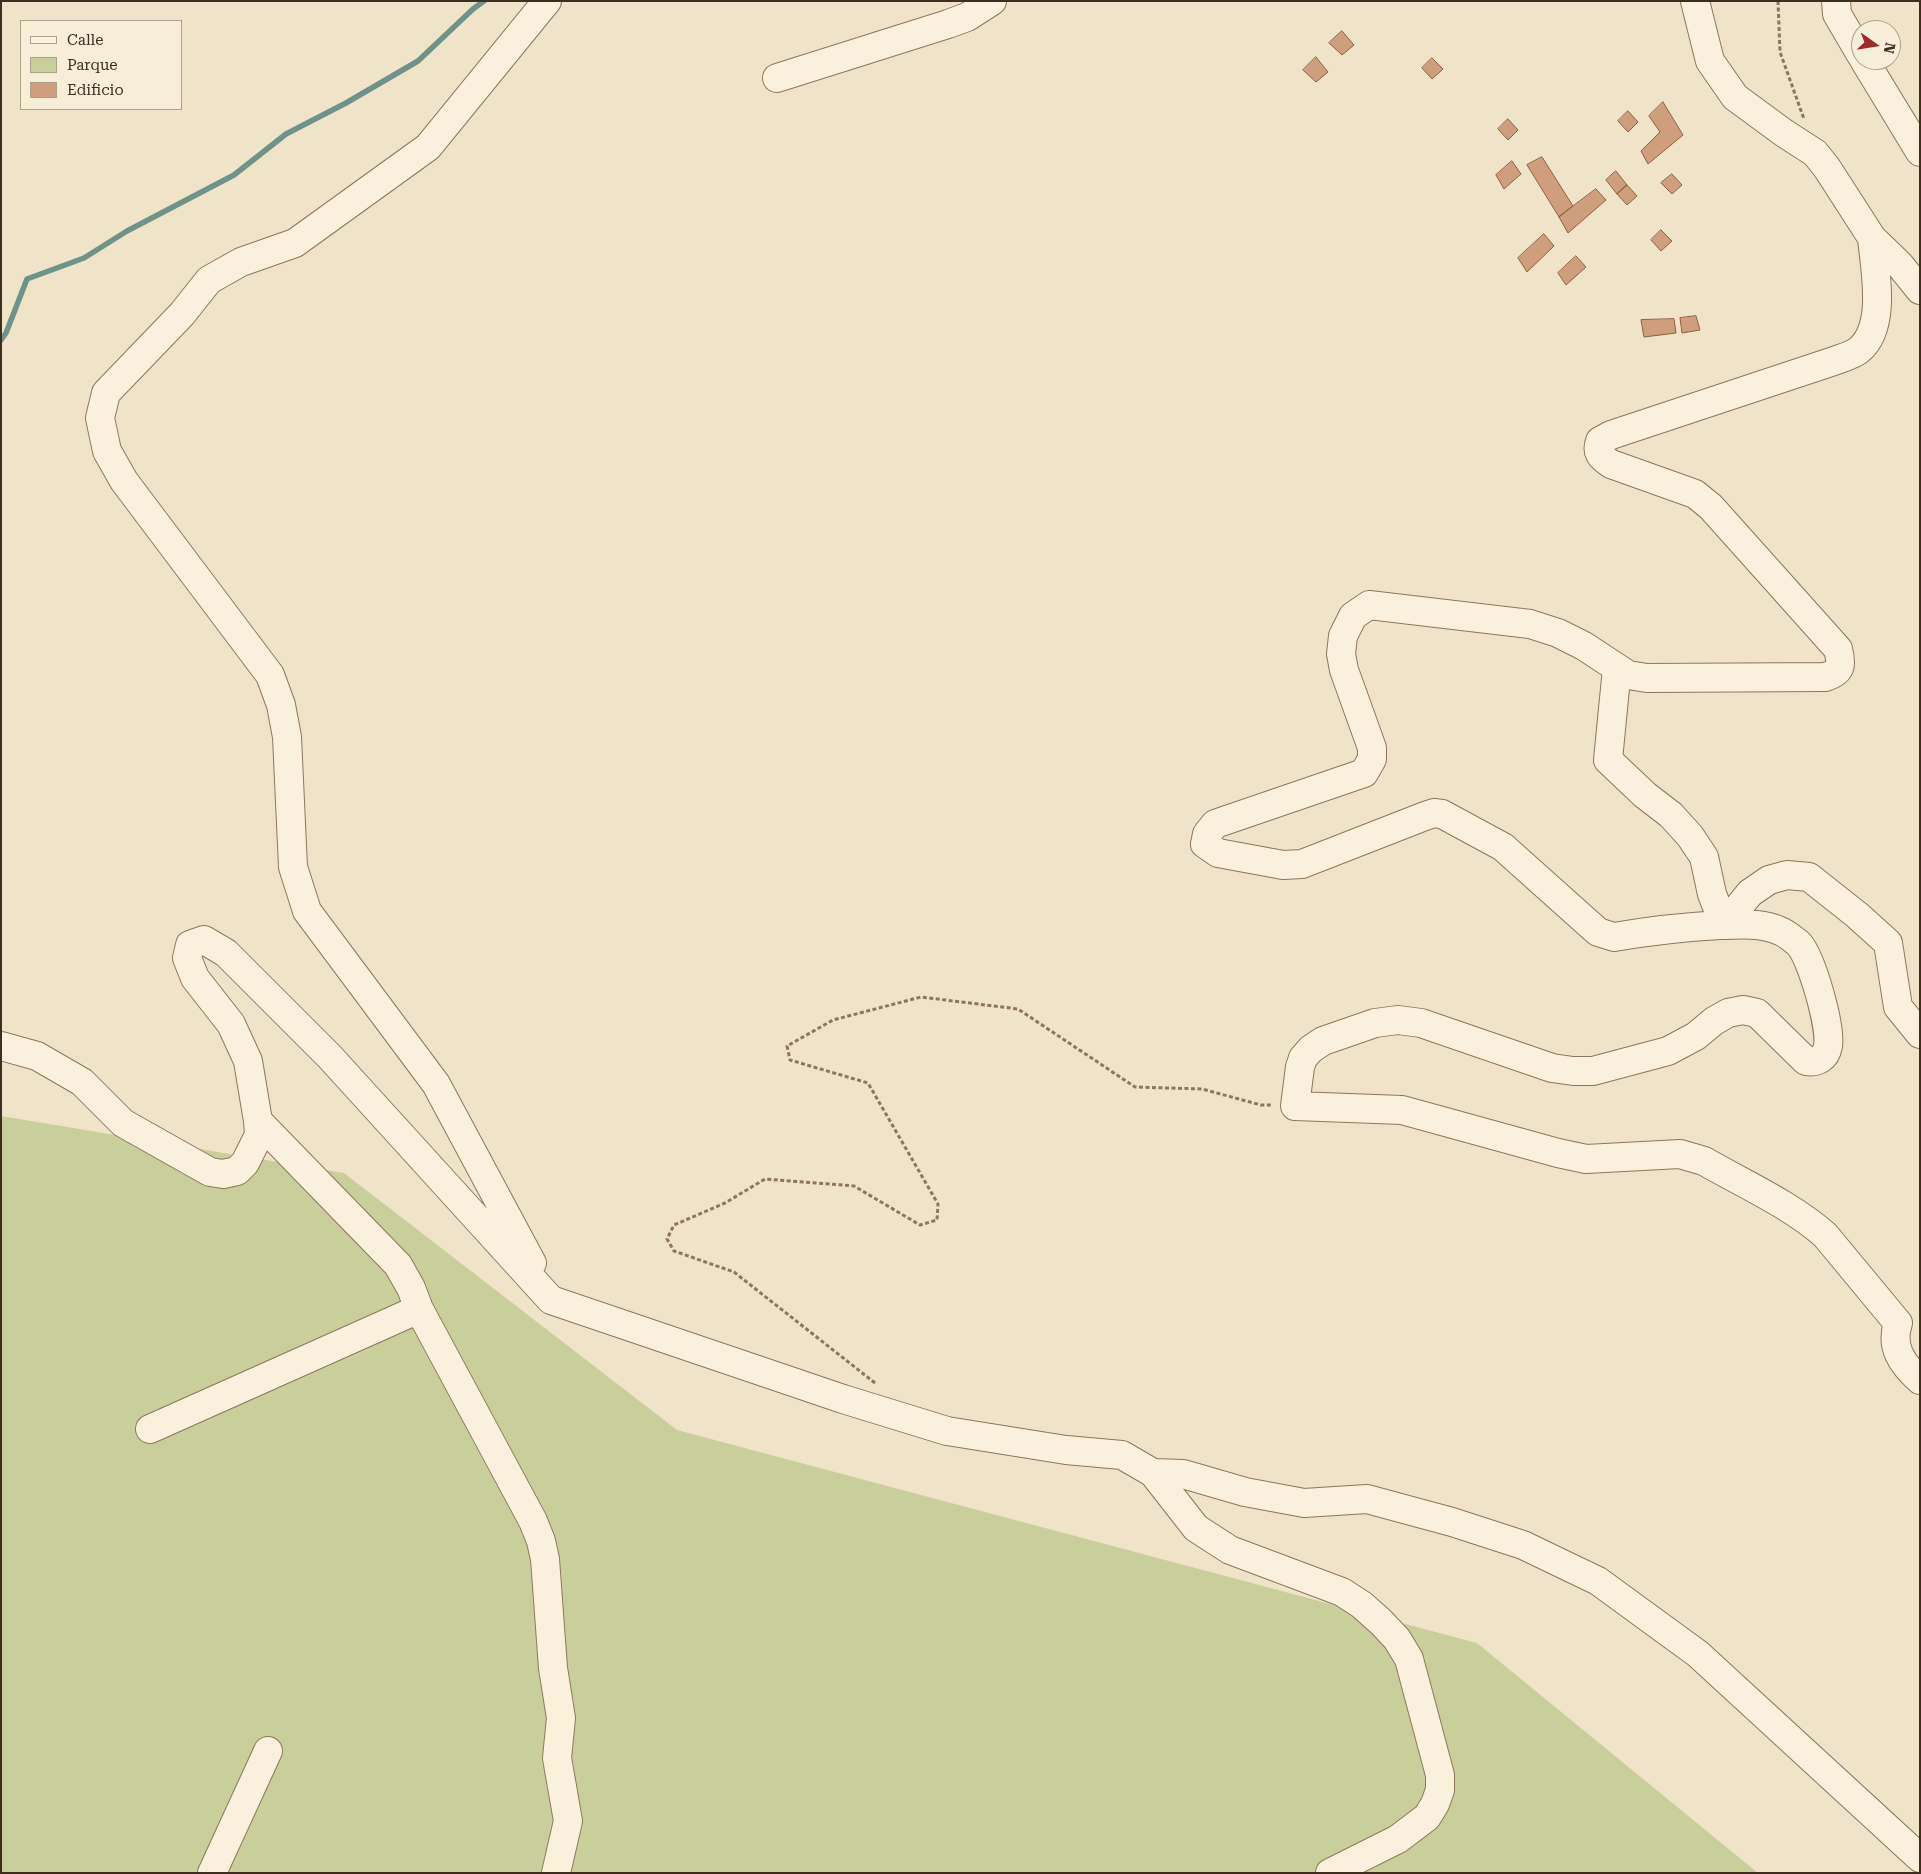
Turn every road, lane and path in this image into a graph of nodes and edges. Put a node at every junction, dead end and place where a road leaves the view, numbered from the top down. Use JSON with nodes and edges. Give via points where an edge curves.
{"nodes":[{"id":1,"x":547,"y":1,"type":"edge"},
{"id":2,"x":992,"y":1,"type":"edge"},
{"id":3,"x":1695,"y":1,"type":"edge"},
{"id":4,"x":1778,"y":1,"type":"edge"},
{"id":5,"x":1836,"y":1,"type":"edge"},
{"id":6,"x":1851,"y":38,"type":"edge"},
{"id":7,"x":1870,"y":70,"type":"edge"},
{"id":8,"x":777,"y":78,"type":"dead end"},
{"id":9,"x":1804,"y":120,"type":"dead end"},
{"id":10,"x":1920,"y":152,"type":"edge"},
{"id":11,"x":1872,"y":238,"type":"junction"},
{"id":12,"x":1919,"y":287,"type":"edge"},
{"id":13,"x":1617,"y":668,"type":"junction"},
{"id":14,"x":1724,"y":925,"type":"junction"},
{"id":15,"x":1920,"y":1034,"type":"edge"},
{"id":16,"x":1,"y":1046,"type":"edge"},
{"id":17,"x":1295,"y":1106,"type":"junction"},
{"id":18,"x":258,"y":1121,"type":"junction"},
{"id":19,"x":551,"y":1300,"type":"junction"},
{"id":20,"x":420,"y":1309,"type":"junction"},
{"id":21,"x":1909,"y":1324,"type":"edge"},
{"id":22,"x":1920,"y":1380,"type":"edge"},
{"id":23,"x":892,"y":1414,"type":"junction"},
{"id":24,"x":150,"y":1429,"type":"dead end"},
{"id":25,"x":1153,"y":1473,"type":"junction"},
{"id":26,"x":268,"y":1751,"type":"dead end"},
{"id":27,"x":1920,"y":1858,"type":"edge"},
{"id":28,"x":212,"y":1873,"type":"edge"},
{"id":29,"x":556,"y":1873,"type":"edge"},
{"id":30,"x":1330,"y":1873,"type":"edge"}],
"edges":[{"from":1,"to":19,"type":"street","via":[[428,147],[296,243],[241,262],[209,280],[182,314],[106,393],[100,418],[107,451],[124,481],[270,675],[281,705],[287,737],[293,867],[307,911],[436,1084]]},
{"from":2,"to":8,"type":"street","via":[[948,24]]},
{"from":3,"to":11,"type":"street","via":[[1710,61],[1735,97],[1815,153]]},
{"from":4,"to":9,"type":"path","via":[[1780,52]]},
{"from":5,"to":6,"type":"street","via":[[1837,14]]},
{"from":7,"to":10,"type":"street"},
{"from":11,"to":12,"type":"street"},
{"from":11,"to":13,"type":"street","via":[[1877,312],[1871,337],[1858,351],[1611,435],[1600,440],[1598,451],[1610,464],[1695,494],[1711,507],[1838,649],[1841,659],[1836,674],[1825,677],[1647,678]]},
{"from":13,"to":14,"type":"street","via":[[1608,760],[1690,836],[1704,857],[1712,894]]},
{"from":13,"to":14,"type":"street","via":[[1584,646],[1530,624],[1369,605],[1353,616],[1343,636],[1341,654],[1372,748],[1372,759],[1364,772],[1215,824],[1207,834],[1205,844],[1218,852],[1283,865],[1302,864],[1425,816],[1442,814],[1503,847],[1605,936]]},
{"from":14,"to":15,"type":"street","via":[[1750,893],[1769,880],[1787,875],[1809,877],[1858,914],[1888,943],[1898,1007]]},
{"from":14,"to":17,"type":"street","via":[[1758,924],[1782,931],[1799,945],[1812,968],[1826,1027],[1828,1046],[1820,1060],[1806,1061],[1756,1013],[1742,1010],[1728,1013],[1696,1036],[1668,1050],[1593,1071],[1552,1068],[1421,1023],[1398,1020],[1375,1023],[1322,1041],[1311,1049],[1300,1067]]},
{"from":16,"to":18,"type":"street","via":[[36,1056],[82,1082],[122,1123],[210,1172],[237,1171],[246,1163],[259,1135]]},
{"from":17,"to":21,"type":"street","via":[[1402,1110],[1586,1159],[1680,1154],[1695,1157],[1794,1213],[1826,1235]]},
{"from":17,"to":23,"type":"path","via":[[1261,1105],[1202,1089],[1135,1087],[1018,1009],[921,997],[833,1020],[788,1046],[790,1060],[868,1083],[938,1204],[937,1220],[920,1225],[854,1186],[765,1179],[725,1203],[674,1225],[667,1238],[674,1251],[734,1272],[880,1387]]},
{"from":18,"to":19,"type":"street","via":[[248,1061],[231,1024],[195,978],[187,958],[190,945],[204,940],[226,953],[330,1057]]},
{"from":18,"to":20,"type":"street","via":[[398,1266]]},
{"from":19,"to":23,"type":"street"},
{"from":20,"to":24,"type":"street"},
{"from":20,"to":29,"type":"street","via":[[541,1541],[561,1718],[557,1758],[568,1821]]},
{"from":21,"to":22,"type":"street","via":[[1894,1334],[1895,1345],[1901,1358]]},
{"from":23,"to":25,"type":"street","via":[[947,1430],[1066,1450],[1122,1455]]},
{"from":25,"to":27,"type":"street","via":[[1183,1474],[1245,1492],[1304,1503],[1367,1499],[1523,1545],[1598,1581],[1698,1654]]},
{"from":25,"to":30,"type":"street","via":[[1196,1528],[1230,1550],[1342,1592],[1381,1622],[1409,1659],[1440,1775],[1440,1790],[1435,1804],[1427,1817],[1398,1839]]},
{"from":26,"to":28,"type":"street"}]}
